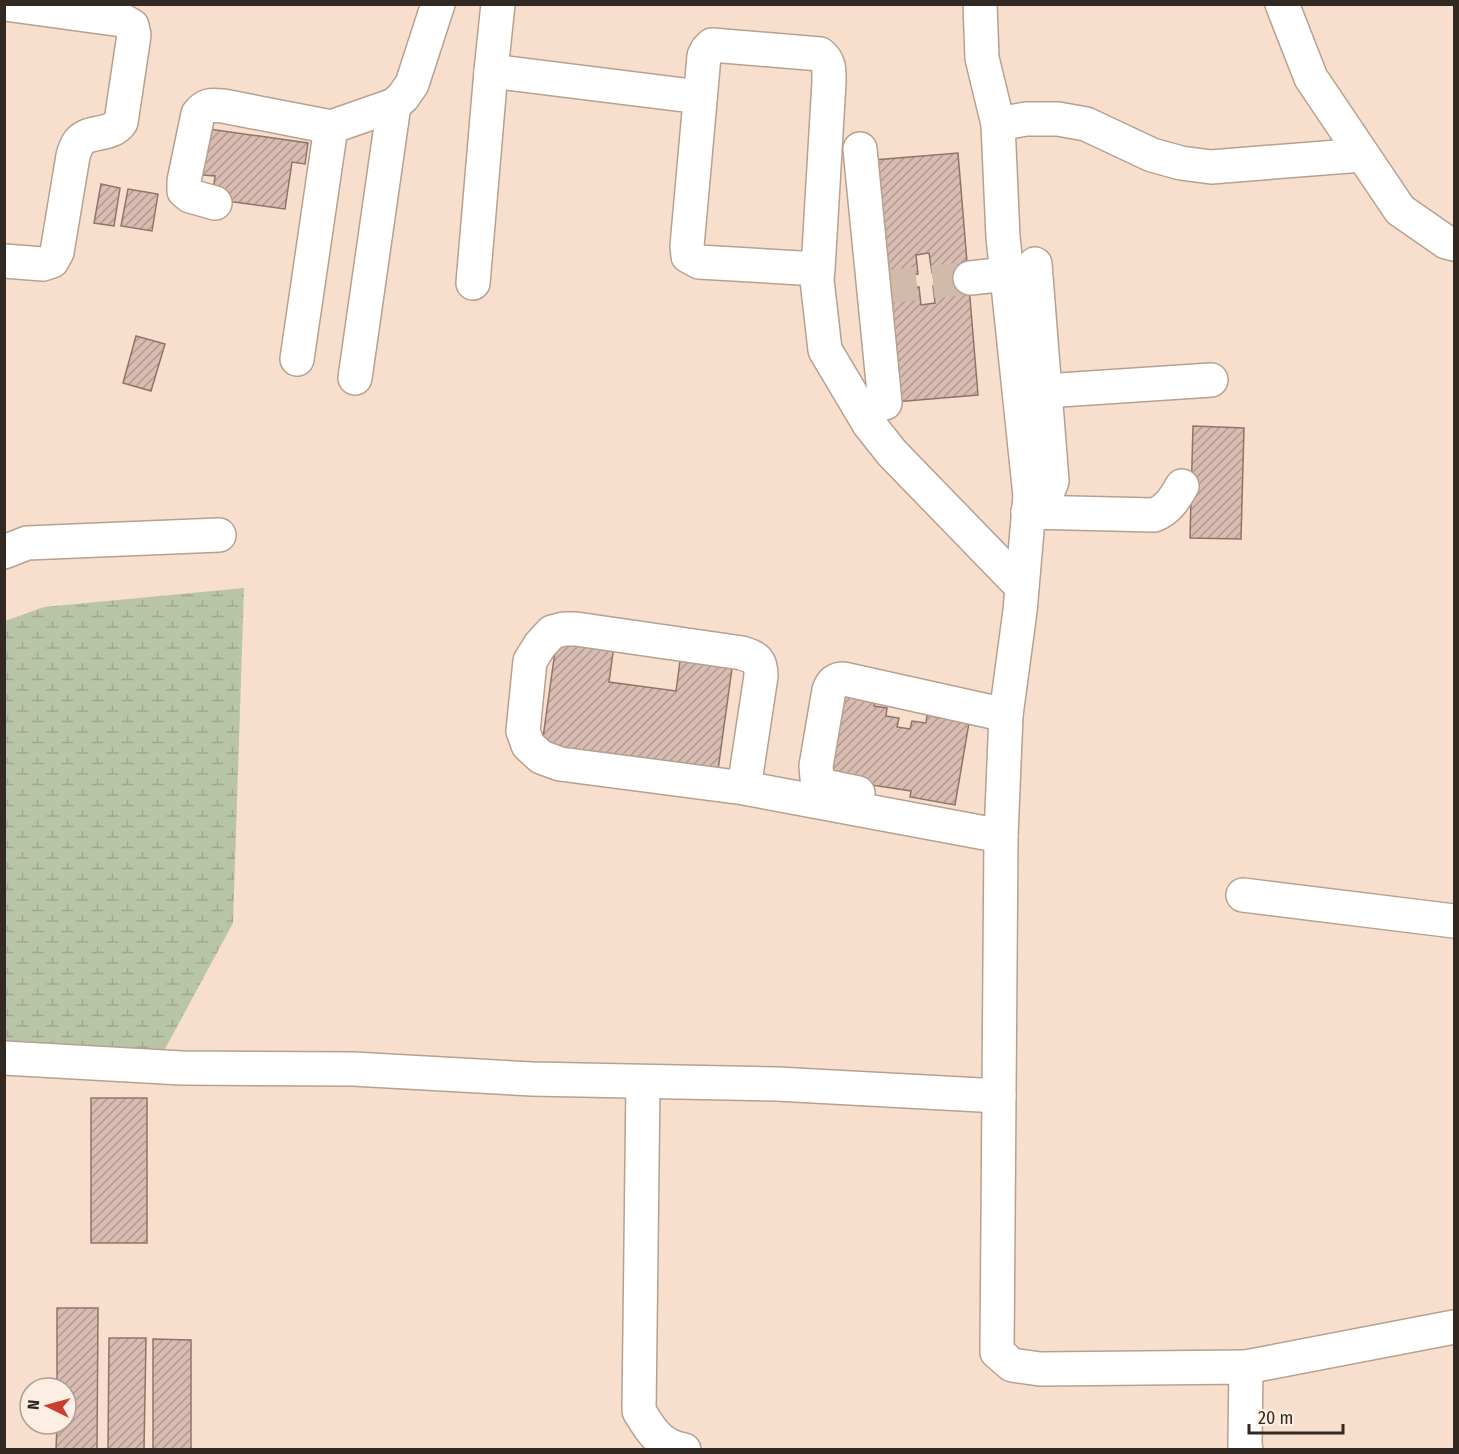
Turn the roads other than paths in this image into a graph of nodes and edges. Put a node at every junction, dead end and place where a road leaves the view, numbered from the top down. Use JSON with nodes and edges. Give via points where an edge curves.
{"nodes":[{"id":1,"x":5,"y":4,"type":"edge"},
{"id":2,"x":438,"y":4,"type":"edge"},
{"id":3,"x":498,"y":4,"type":"edge"},
{"id":4,"x":980,"y":4,"type":"edge"},
{"id":5,"x":1282,"y":4,"type":"edge"},
{"id":6,"x":491,"y":71,"type":"junction"},
{"id":7,"x":700,"y":97,"type":"junction"},
{"id":8,"x":394,"y":105,"type":"junction"},
{"id":9,"x":998,"y":124,"type":"junction"},
{"id":10,"x":331,"y":127,"type":"junction"},
{"id":11,"x":860,"y":149,"type":"dead end"},
{"id":12,"x":1362,"y":155,"type":"junction"},
{"id":13,"x":215,"y":203,"type":"dead end"},
{"id":14,"x":1455,"y":244,"type":"edge"},
{"id":15,"x":4,"y":261,"type":"edge"},
{"id":16,"x":818,"y":269,"type":"junction"},
{"id":17,"x":1021,"y":269,"type":"junction"},
{"id":18,"x":970,"y":278,"type":"tunnel mouth"},
{"id":19,"x":473,"y":283,"type":"dead end"},
{"id":20,"x":297,"y":359,"type":"dead end"},
{"id":21,"x":355,"y":378,"type":"dead end"},
{"id":22,"x":1211,"y":380,"type":"dead end"},
{"id":23,"x":1045,"y":391,"type":"junction"},
{"id":24,"x":885,"y":403,"type":"dead end"},
{"id":25,"x":1182,"y":486,"type":"dead end"},
{"id":26,"x":1028,"y":512,"type":"junction"},
{"id":27,"x":219,"y":535,"type":"dead end"},
{"id":28,"x":4,"y":552,"type":"edge"},
{"id":29,"x":1022,"y":587,"type":"junction"},
{"id":30,"x":1006,"y":715,"type":"junction"},
{"id":31,"x":744,"y":788,"type":"junction"},
{"id":32,"x":1002,"y":824,"type":"junction"},
{"id":33,"x":1243,"y":895,"type":"dead end"},
{"id":34,"x":1455,"y":921,"type":"edge"},
{"id":35,"x":4,"y":1058,"type":"edge"},
{"id":36,"x":643,"y":1082,"type":"junction"},
{"id":37,"x":999,"y":1096,"type":"junction"},
{"id":38,"x":1455,"y":1327,"type":"edge"},
{"id":39,"x":1246,"y":1368,"type":"junction"},
{"id":40,"x":684,"y":1449,"type":"edge"},
{"id":41,"x":1246,"y":1449,"type":"edge"}],
"edges":[{"from":1,"to":15,"type":"street","via":[[122,20],[132,26],[134,35],[121,122],[116,128],[88,135],[78,143],[52,261]]},
{"from":2,"to":8,"type":"street","via":[[412,84]]},
{"from":3,"to":6,"type":"street"},
{"from":4,"to":9,"type":"street","via":[[982,57]]},
{"from":5,"to":12,"type":"street","via":[[1311,78]]},
{"from":6,"to":7,"type":"street"},
{"from":6,"to":19,"type":"street"},
{"from":7,"to":16,"type":"street","via":[[687,256],[699,262]]},
{"from":7,"to":16,"type":"street","via":[[704,56],[712,45],[820,54],[826,59],[829,82]]},
{"from":8,"to":10,"type":"street"},
{"from":8,"to":21,"type":"street"},
{"from":9,"to":12,"type":"street","via":[[1026,119],[1086,124],[1152,155],[1210,167]]},
{"from":9,"to":17,"type":"street","via":[[1004,237]]},
{"from":10,"to":13,"type":"street","via":[[223,106],[203,108],[198,114],[184,190],[190,196]]},
{"from":10,"to":20,"type":"street"},
{"from":11,"to":24,"type":"street","via":[[879,287]]},
{"from":12,"to":14,"type":"street","via":[[1400,210],[1446,242]]},
{"from":16,"to":29,"type":"street","via":[[825,350],[869,424],[892,453]]},
{"from":17,"to":18,"type":"street"},
{"from":17,"to":23,"type":"street"},
{"from":17,"to":26,"type":"street"},
{"from":22,"to":23,"type":"street"},
{"from":23,"to":26,"type":"street","via":[[1052,481],[1043,500]]},
{"from":25,"to":26,"type":"street","via":[[1162,512],[1154,515]]},
{"from":26,"to":29,"type":"street"},
{"from":27,"to":28,"type":"street","via":[[27,543]]},
{"from":29,"to":30,"type":"street"},
{"from":30,"to":32,"type":"street"},
{"from":30,"to":32,"type":"street","via":[[837,679],[829,690],[816,766],[824,786]]},
{"from":31,"to":31,"type":"street","via":[[560,764],[541,757],[528,745],[523,731],[530,661],[540,645],[564,628],[755,657],[761,664],[761,676]]},
{"from":31,"to":32,"type":"street"},
{"from":32,"to":37,"type":"street"},
{"from":33,"to":34,"type":"street"},
{"from":35,"to":36,"type":"street","via":[[182,1068],[353,1069]]},
{"from":36,"to":37,"type":"street","via":[[777,1084]]},
{"from":36,"to":40,"type":"street","via":[[639,1411],[652,1432],[671,1447]]},
{"from":37,"to":39,"type":"street","via":[[997,1352],[1012,1365],[1041,1369]]},
{"from":38,"to":39,"type":"street"},
{"from":39,"to":41,"type":"street"}]}
